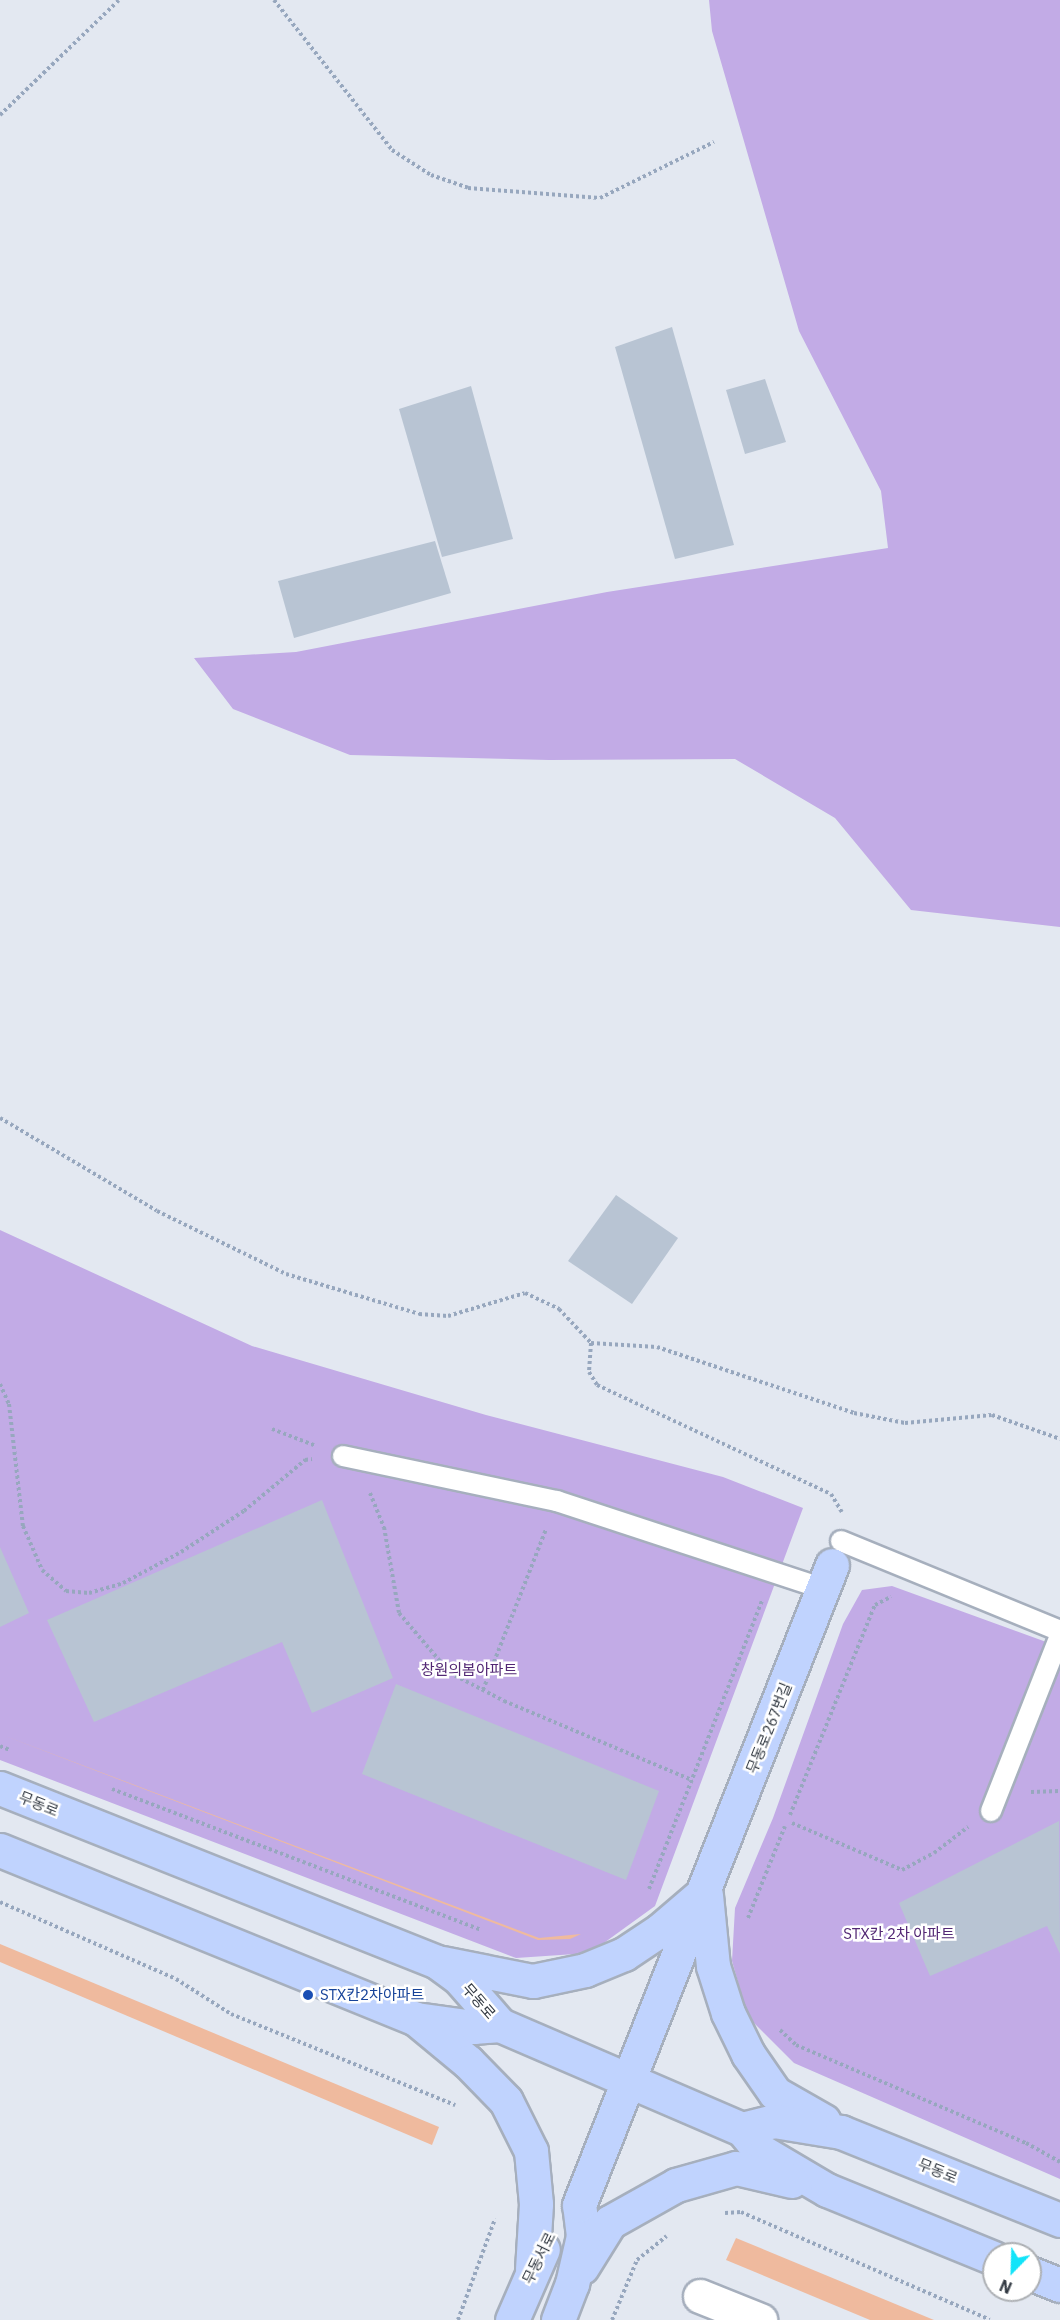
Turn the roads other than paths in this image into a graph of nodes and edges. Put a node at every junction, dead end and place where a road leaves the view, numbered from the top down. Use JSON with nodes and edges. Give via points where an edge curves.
{"nodes":[{"id":1,"x":343,"y":1456,"type":"road end"},
{"id":2,"x":832,"y":1565,"type":"junction"},
{"id":3,"x":1060,"y":1631,"type":"edge"},
{"id":4,"x":1060,"y":1636,"type":"edge"},
{"id":5,"x":0,"y":1788,"type":"edge"},
{"id":6,"x":991,"y":1811,"type":"road end"},
{"id":7,"x":0,"y":1850,"type":"edge"},
{"id":8,"x":706,"y":1890,"type":"junction"},
{"id":9,"x":437,"y":1962,"type":"junction"},
{"id":10,"x":416,"y":2019,"type":"junction"},
{"id":11,"x":500,"y":2025,"type":"junction"},
{"id":12,"x":628,"y":2081,"type":"junction"},
{"id":13,"x":742,"y":2129,"type":"junction"},
{"id":14,"x":841,"y":2132,"type":"junction"},
{"id":15,"x":827,"y":2190,"type":"junction"},
{"id":16,"x":579,"y":2205,"type":"junction"},
{"id":17,"x":1060,"y":2220,"type":"edge"},
{"id":18,"x":982,"y":2253,"type":"edge"},
{"id":19,"x":532,"y":2269,"type":"junction"},
{"id":20,"x":1042,"y":2278,"type":"edge"},
{"id":21,"x":572,"y":2284,"type":"junction"},
{"id":22,"x":1060,"y":2285,"type":"edge"},
{"id":23,"x":700,"y":2296,"type":"dead end"},
{"id":24,"x":512,"y":2320,"type":"edge"},
{"id":25,"x":558,"y":2320,"type":"edge"},
{"id":26,"x":760,"y":2320,"type":"edge"}],
"edges":[{"from":1,"to":2,"type":"lane"},
{"from":2,"to":3,"type":"lane"},
{"from":2,"to":8,"type":"main road","name":"무동로267번길"},
{"from":4,"to":6,"type":"lane"},
{"from":5,"to":9,"type":"main road","name":"무동로"},
{"from":7,"to":10,"type":"main road","name":"무동로"},
{"from":8,"to":9,"type":"main road","via":[[660,1930],[624,1954],[585,1970],[533,1981]]},
{"from":8,"to":12,"type":"main road","name":"무동로267번길"},
{"from":8,"to":14,"type":"main road","via":[[713,1965],[728,2013],[748,2054],[775,2093]]},
{"from":9,"to":11,"type":"main road","name":"무동로","via":[[471,1991]]},
{"from":10,"to":11,"type":"main road","name":"무동로"},
{"from":10,"to":19,"type":"main road","via":[[468,2062],[506,2102],[531,2151],[537,2204]]},
{"from":11,"to":12,"type":"main road"},
{"from":12,"to":13,"type":"main road"},
{"from":12,"to":16,"type":"main road","name":"무동로267번길"},
{"from":13,"to":14,"type":"main road","name":"무동로","via":[[774,2121]]},
{"from":13,"to":15,"type":"main road","via":[[759,2150]]},
{"from":14,"to":17,"type":"main road","name":"무동로"},
{"from":15,"to":18,"type":"main road"},
{"from":15,"to":21,"type":"main road","via":[[736,2168],[676,2185],[610,2222]]},
{"from":16,"to":19,"type":"main road","name":"무동서로","via":[[557,2221]]},
{"from":16,"to":21,"type":"main road","via":[[583,2236]]},
{"from":19,"to":24,"type":"main road","name":"무동서로"},
{"from":20,"to":22,"type":"main road"},
{"from":21,"to":25,"type":"main road"},
{"from":23,"to":26,"type":"street"}]}
